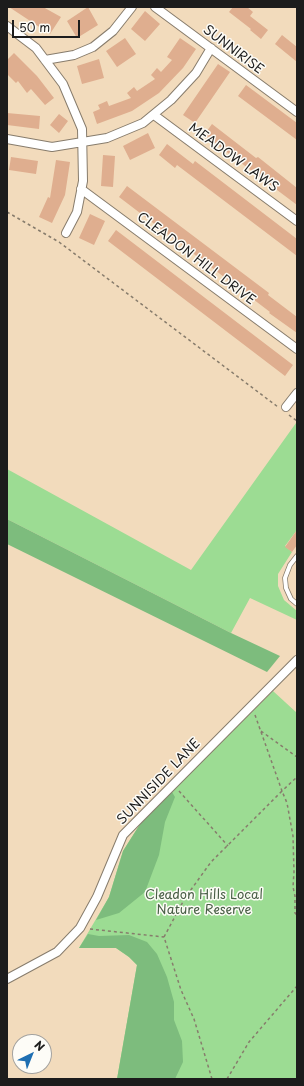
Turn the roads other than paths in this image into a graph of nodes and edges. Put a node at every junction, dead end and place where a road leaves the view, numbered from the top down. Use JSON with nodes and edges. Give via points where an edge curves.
{"nodes":[{"id":1,"x":132,"y":7,"type":"edge"},
{"id":2,"x":155,"y":7,"type":"edge"},
{"id":3,"x":7,"y":26,"type":"edge"},
{"id":4,"x":211,"y":48,"type":"junction"},
{"id":5,"x":45,"y":60,"type":"junction"},
{"id":6,"x":297,"y":112,"type":"edge"},
{"id":7,"x":154,"y":115,"type":"junction"},
{"id":8,"x":7,"y":140,"type":"edge"},
{"id":9,"x":82,"y":141,"type":"junction"},
{"id":10,"x":82,"y":189,"type":"junction"},
{"id":11,"x":297,"y":221,"type":"edge"},
{"id":12,"x":66,"y":233,"type":"dead end"},
{"id":13,"x":297,"y":349,"type":"edge"},
{"id":14,"x":297,"y":393,"type":"edge"},
{"id":15,"x":286,"y":411,"type":"road end"},
{"id":16,"x":297,"y":556,"type":"edge"},
{"id":17,"x":297,"y":604,"type":"edge"},
{"id":18,"x":297,"y":660,"type":"edge"},
{"id":19,"x":7,"y":979,"type":"edge"}],
"edges":[{"from":1,"to":5,"type":"street","via":[[113,31],[93,47],[74,55]]},
{"from":2,"to":4,"type":"street","name":"SUNNIRISE"},
{"from":3,"to":5,"type":"street","via":[[36,48]]},
{"from":4,"to":6,"type":"street","name":"SUNNIRISE"},
{"from":4,"to":7,"type":"street","via":[[196,73]]},
{"from":5,"to":9,"type":"street","via":[[64,84],[82,129]]},
{"from":7,"to":9,"type":"street","via":[[143,123],[106,138]]},
{"from":7,"to":11,"type":"street","name":"MEADOW LAWS"},
{"from":8,"to":9,"type":"street","via":[[52,147]]},
{"from":9,"to":10,"type":"street"},
{"from":10,"to":12,"type":"street","via":[[77,212]]},
{"from":10,"to":13,"type":"street","name":"CLEADON HILL DRIVE"},
{"from":14,"to":15,"type":"street"},
{"from":16,"to":17,"type":"lane","via":[[285,578],[291,599]]},
{"from":18,"to":19,"type":"street","name":"SUNNISIDE LANE","via":[[123,835],[97,897],[80,928],[57,952]]}]}
